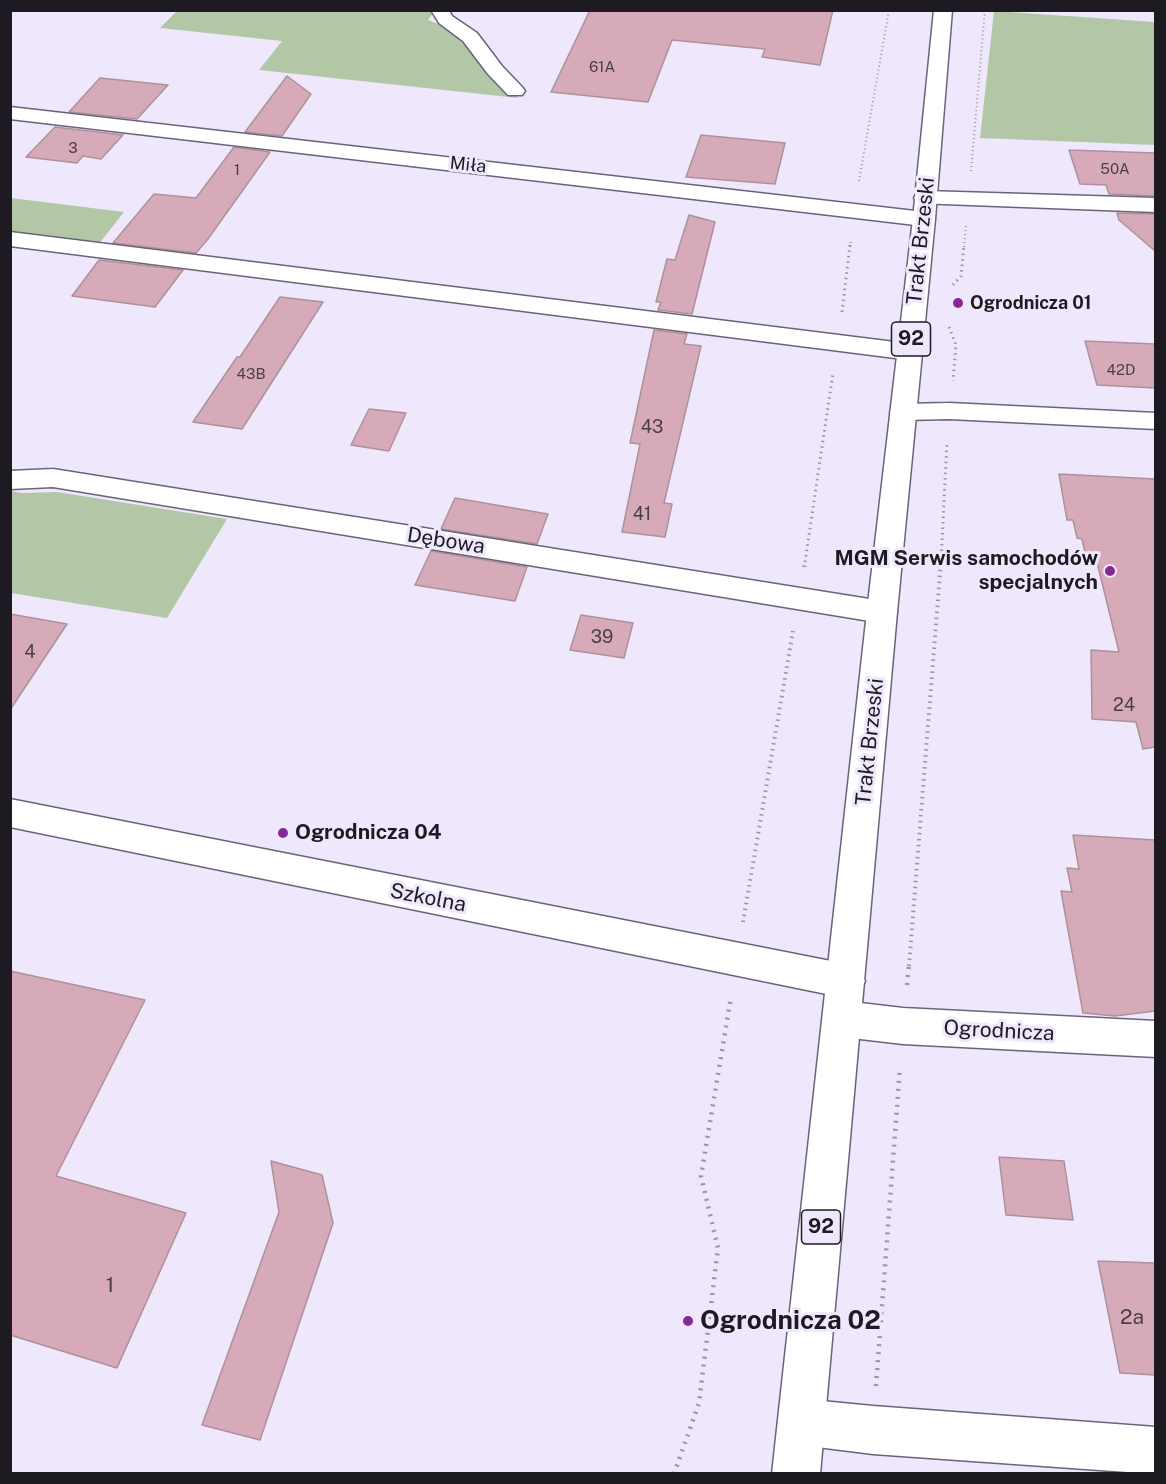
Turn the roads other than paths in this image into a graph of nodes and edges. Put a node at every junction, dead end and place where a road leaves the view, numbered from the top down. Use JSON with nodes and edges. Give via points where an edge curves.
{"nodes":[{"id":1,"x":440,"y":10,"type":"edge"},
{"id":2,"x":943,"y":10,"type":"edge"},
{"id":3,"x":515,"y":91,"type":"dead end"},
{"id":4,"x":10,"y":113,"type":"edge"},
{"id":5,"x":1155,"y":205,"type":"edge"},
{"id":6,"x":925,"y":209,"type":"junction"},
{"id":7,"x":10,"y":239,"type":"edge"},
{"id":8,"x":910,"y":352,"type":"junction"},
{"id":9,"x":903,"y":412,"type":"junction"},
{"id":10,"x":1155,"y":421,"type":"edge"},
{"id":11,"x":10,"y":480,"type":"edge"},
{"id":12,"x":882,"y":612,"type":"junction"},
{"id":13,"x":10,"y":813,"type":"edge"},
{"id":14,"x":844,"y":1000,"type":"junction"},
{"id":15,"x":1155,"y":1039,"type":"edge"},
{"id":16,"x":801,"y":1422,"type":"junction"},
{"id":17,"x":1155,"y":1451,"type":"edge"},
{"id":18,"x":796,"y":1473,"type":"edge"}],
"edges":[{"from":1,"to":3,"type":"street","via":[[445,19],[470,37]]},
{"from":2,"to":6,"type":"street","name":"Trakt Brzeski","number":"92"},
{"from":4,"to":6,"type":"street","name":"Miła","via":[[854,210]]},
{"from":5,"to":6,"type":"street","name":"Miła","via":[[969,199]]},
{"from":6,"to":8,"type":"street","name":"Trakt Brzeski","number":"92"},
{"from":7,"to":8,"type":"street"},
{"from":8,"to":9,"type":"street","name":"Trakt Brzeski","number":"92"},
{"from":9,"to":10,"type":"street"},
{"from":9,"to":12,"type":"street","name":"Trakt Brzeski","number":"92"},
{"from":11,"to":12,"type":"street","name":"Dębowa","via":[[53,478]]},
{"from":12,"to":14,"type":"street","name":"Trakt Brzeski","number":"92"},
{"from":13,"to":14,"type":"street","name":"Szkolna","via":[[737,960]]},
{"from":14,"to":15,"type":"street","name":"Ogrodnicza","via":[[903,1026]]},
{"from":14,"to":16,"type":"street","name":"Trakt Brzeski","number":"92"},
{"from":16,"to":17,"type":"street"},
{"from":16,"to":18,"type":"street","name":"Trakt Brzeski","number":"92"}]}
